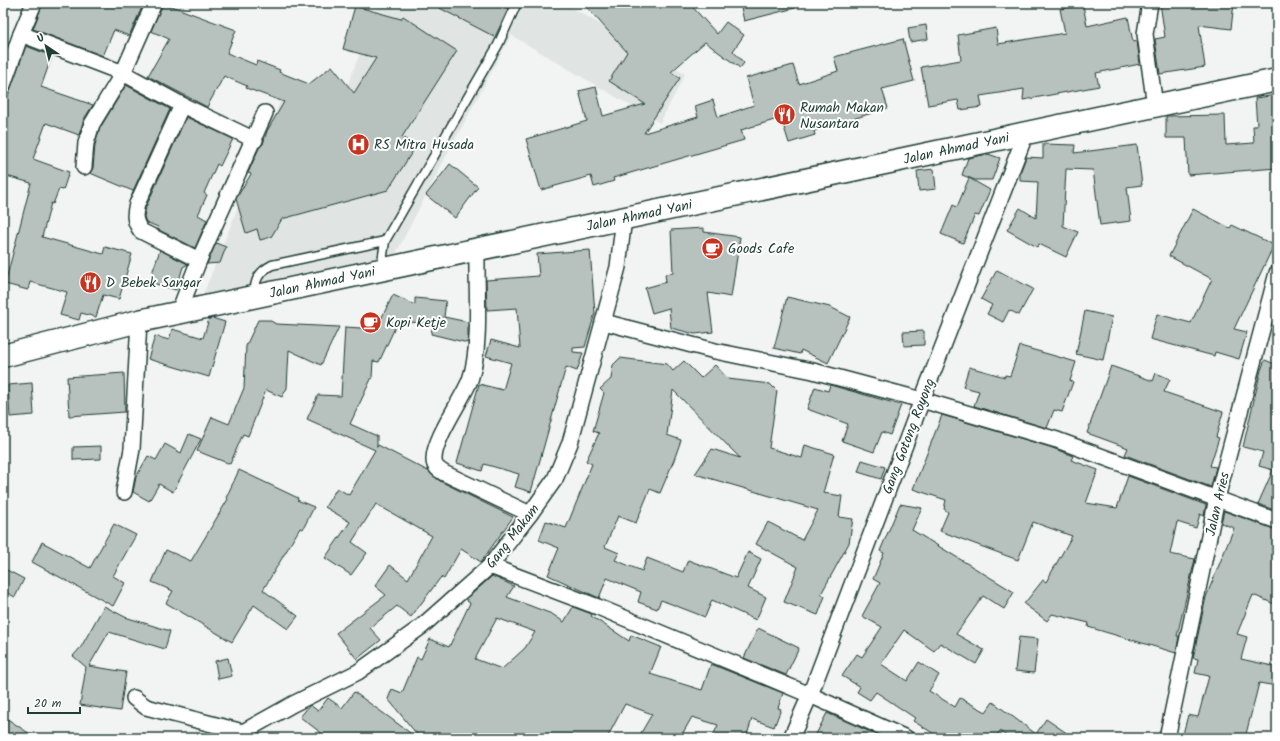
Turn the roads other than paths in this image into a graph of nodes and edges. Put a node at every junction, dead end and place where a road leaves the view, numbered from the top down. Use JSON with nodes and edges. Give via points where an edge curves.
{"nodes":[{"id":1,"x":34,"y":3,"type":"edge"},
{"id":2,"x":154,"y":3,"type":"edge"},
{"id":3,"x":517,"y":3,"type":"edge"},
{"id":4,"x":1150,"y":3,"type":"edge"},
{"id":5,"x":14,"y":41,"type":"edge"},
{"id":6,"x":122,"y":73,"type":"junction"},
{"id":7,"x":1277,"y":80,"type":"edge"},
{"id":8,"x":3,"y":85,"type":"edge"},
{"id":9,"x":182,"y":105,"type":"junction"},
{"id":10,"x":1155,"y":106,"type":"junction"},
{"id":11,"x":265,"y":113,"type":"dead end"},
{"id":12,"x":1026,"y":133,"type":"junction"},
{"id":13,"x":255,"y":140,"type":"junction"},
{"id":14,"x":84,"y":167,"type":"dead end"},
{"id":15,"x":624,"y":218,"type":"junction"},
{"id":16,"x":385,"y":241,"type":"junction"},
{"id":17,"x":476,"y":249,"type":"junction"},
{"id":18,"x":199,"y":260,"type":"junction"},
{"id":19,"x":381,"y":270,"type":"junction"},
{"id":20,"x":1277,"y":273,"type":"edge"},
{"id":21,"x":254,"y":297,"type":"junction"},
{"id":22,"x":178,"y":314,"type":"junction"},
{"id":23,"x":139,"y":321,"type":"junction"},
{"id":24,"x":604,"y":322,"type":"junction"},
{"id":25,"x":3,"y":356,"type":"edge"},
{"id":26,"x":922,"y":400,"type":"junction"},
{"id":27,"x":124,"y":492,"type":"dead end"},
{"id":28,"x":1217,"y":498,"type":"junction"},
{"id":29,"x":530,"y":514,"type":"junction"},
{"id":30,"x":1277,"y":521,"type":"edge"},
{"id":31,"x":490,"y":566,"type":"junction"},
{"id":32,"x":810,"y":695,"type":"junction"},
{"id":33,"x":134,"y":698,"type":"dead end"},
{"id":34,"x":243,"y":735,"type":"edge"},
{"id":35,"x":791,"y":738,"type":"edge"},
{"id":36,"x":906,"y":738,"type":"edge"},
{"id":37,"x":1167,"y":738,"type":"edge"}],
"edges":[{"from":1,"to":5,"type":"street"},
{"from":2,"to":6,"type":"street"},
{"from":3,"to":16,"type":"lane","via":[[498,45]]},
{"from":4,"to":10,"type":"street","via":[[1145,34]]},
{"from":5,"to":6,"type":"street"},
{"from":5,"to":8,"type":"street"},
{"from":6,"to":9,"type":"street"},
{"from":6,"to":14,"type":"street","via":[[92,124],[86,143]]},
{"from":7,"to":10,"type":"highway","name":"Jalan Ahmad Yani"},
{"from":9,"to":13,"type":"street"},
{"from":9,"to":18,"type":"street","via":[[137,204],[135,223],[141,231]]},
{"from":10,"to":12,"type":"highway","name":"Jalan Ahmad Yani"},
{"from":11,"to":13,"type":"street"},
{"from":12,"to":15,"type":"highway","name":"Jalan Ahmad Yani"},
{"from":12,"to":26,"type":"street","name":"Gang Gotong Royong"},
{"from":13,"to":18,"type":"street"},
{"from":15,"to":17,"type":"highway","name":"Jalan Ahmad Yani"},
{"from":15,"to":24,"type":"street","name":"Gang Makam","via":[[618,267]]},
{"from":16,"to":19,"type":"lane"},
{"from":16,"to":21,"type":"lane","via":[[272,265],[259,274],[255,281]]},
{"from":17,"to":19,"type":"highway","name":"Jalan Ahmad Yani"},
{"from":17,"to":29,"type":"street","via":[[476,348],[472,371],[438,441],[434,460],[436,468],[444,473]]},
{"from":18,"to":22,"type":"street"},
{"from":19,"to":21,"type":"highway","name":"Jalan Ahmad Yani"},
{"from":20,"to":28,"type":"street","name":"Jalan Aries"},
{"from":21,"to":22,"type":"highway","name":"Jalan Ahmad Yani"},
{"from":22,"to":23,"type":"highway","name":"Jalan Ahmad Yani"},
{"from":23,"to":25,"type":"highway","name":"Jalan Ahmad Yani"},
{"from":23,"to":27,"type":"street","via":[[132,449]]},
{"from":24,"to":26,"type":"street","via":[[715,351],[813,371]]},
{"from":24,"to":29,"type":"street","name":"Gang Makam","via":[[570,443],[555,479]]},
{"from":26,"to":28,"type":"street","via":[[1057,440]]},
{"from":26,"to":32,"type":"street","name":"Gang Gotong Royong"},
{"from":28,"to":30,"type":"street"},
{"from":28,"to":37,"type":"street","name":"Jalan Aries"},
{"from":29,"to":31,"type":"street","name":"Gang Makam"},
{"from":31,"to":32,"type":"street","via":[[598,607],[686,646]]},
{"from":31,"to":34,"type":"street","name":"Gang Makam","via":[[421,627],[358,672],[293,704]]},
{"from":32,"to":35,"type":"street","name":"Gang Gotong Royong"},
{"from":32,"to":36,"type":"street"},
{"from":33,"to":34,"type":"street","via":[[146,708]]}]}
